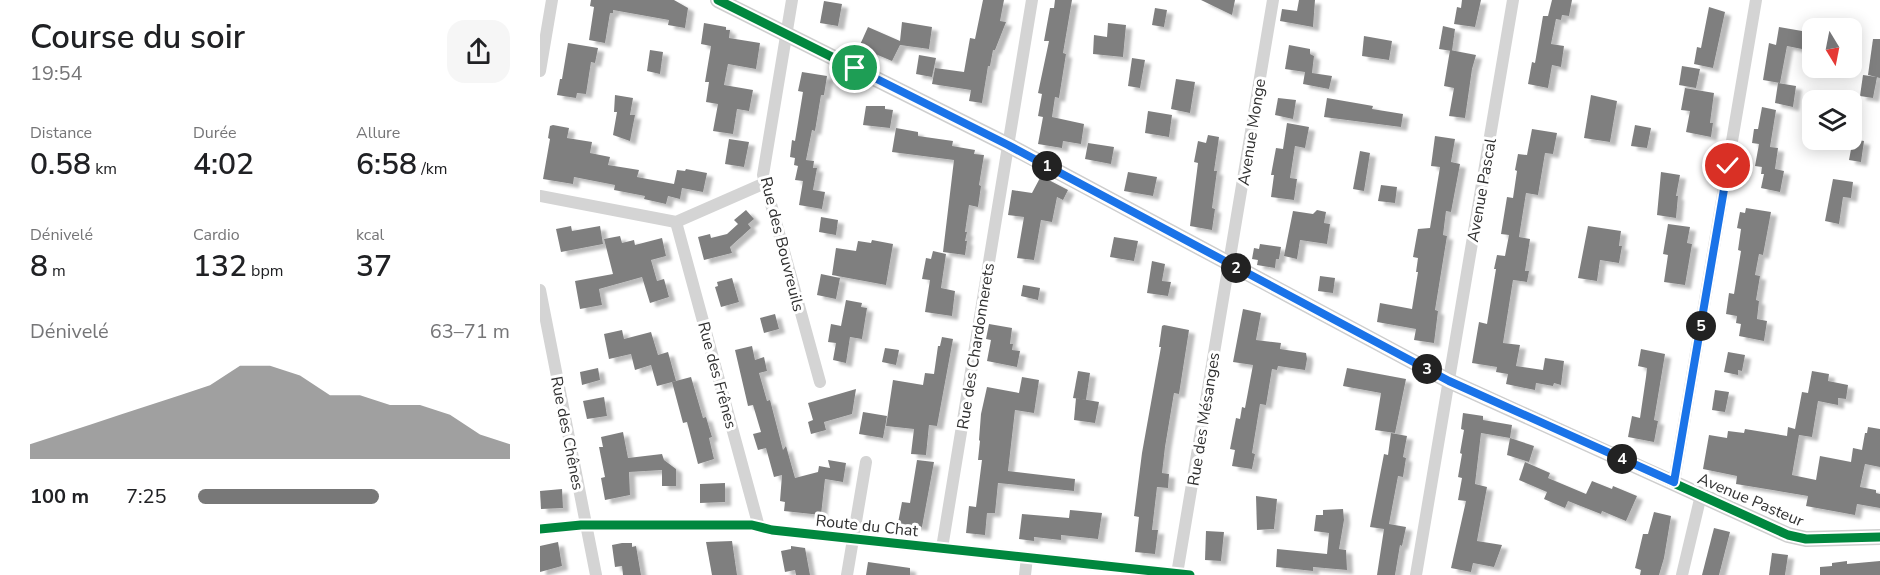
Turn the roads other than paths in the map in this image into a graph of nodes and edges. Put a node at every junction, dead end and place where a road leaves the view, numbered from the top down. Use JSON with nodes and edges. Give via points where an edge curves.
{"nodes":[{"id":1,"x":552,"y":0,"type":"edge"},
{"id":2,"x":718,"y":0,"type":"edge"},
{"id":3,"x":792,"y":0,"type":"edge"},
{"id":4,"x":1032,"y":0,"type":"edge"},
{"id":5,"x":1273,"y":0,"type":"edge"},
{"id":6,"x":1513,"y":0,"type":"edge"},
{"id":7,"x":1756,"y":0,"type":"edge"},
{"id":8,"x":786,"y":34,"type":"junction"},
{"id":9,"x":540,"y":71,"type":"edge"},
{"id":10,"x":1008,"y":145,"type":"junction"},
{"id":11,"x":765,"y":183,"type":"junction"},
{"id":12,"x":540,"y":196,"type":"edge"},
{"id":13,"x":676,"y":222,"type":"junction"},
{"id":14,"x":1229,"y":264,"type":"junction"},
{"id":15,"x":540,"y":290,"type":"edge"},
{"id":16,"x":820,"y":381,"type":"dead end"},
{"id":17,"x":1449,"y":381,"type":"junction"},
{"id":18,"x":866,"y":462,"type":"dead end"},
{"id":19,"x":1674,"y":482,"type":"junction"},
{"id":20,"x":1701,"y":495,"type":"junction"},
{"id":21,"x":586,"y":526,"type":"junction"},
{"id":22,"x":759,"y":527,"type":"junction"},
{"id":23,"x":540,"y":529,"type":"edge"},
{"id":24,"x":1880,"y":537,"type":"edge"},
{"id":25,"x":853,"y":539,"type":"junction"},
{"id":26,"x":942,"y":548,"type":"junction"},
{"id":27,"x":1027,"y":557,"type":"junction"},
{"id":28,"x":1184,"y":574,"type":"edge"},
{"id":29,"x":596,"y":575,"type":"edge"},
{"id":30,"x":847,"y":575,"type":"edge"},
{"id":31,"x":1025,"y":575,"type":"edge"},
{"id":32,"x":1416,"y":575,"type":"edge"},
{"id":33,"x":1682,"y":575,"type":"edge"}],
"edges":[{"from":1,"to":9,"type":"street"},
{"from":2,"to":8,"type":"street","name":"Avenue Pasteur"},
{"from":3,"to":8,"type":"street","name":"Rue des Bouvreuils"},
{"from":4,"to":10,"type":"street","name":"Rue des Chardonnerets"},
{"from":5,"to":14,"type":"street","name":"Avenue Monge"},
{"from":6,"to":17,"type":"street","name":"Avenue Pascal"},
{"from":7,"to":19,"type":"street"},
{"from":8,"to":10,"type":"street","name":"Avenue Pasteur"},
{"from":8,"to":11,"type":"street","name":"Rue des Bouvreuils"},
{"from":10,"to":14,"type":"street","name":"Avenue Pasteur"},
{"from":10,"to":26,"type":"street","name":"Rue des Chardonnerets"},
{"from":11,"to":13,"type":"street"},
{"from":11,"to":16,"type":"street","name":"Rue des Bouvreuils"},
{"from":12,"to":13,"type":"street"},
{"from":13,"to":22,"type":"street","name":"Rue des Frênes"},
{"from":14,"to":17,"type":"street","name":"Avenue Pasteur"},
{"from":14,"to":28,"type":"street","name":"Rue des Mésanges"},
{"from":15,"to":21,"type":"street","name":"Rue des Chênes"},
{"from":17,"to":19,"type":"street","name":"Avenue Pasteur"},
{"from":17,"to":32,"type":"street","name":"Avenue Pascal"},
{"from":18,"to":25,"type":"street"},
{"from":19,"to":20,"type":"street","name":"Avenue Pasteur"},
{"from":20,"to":24,"type":"street","name":"Avenue Pasteur","via":[[1806,539]]},
{"from":20,"to":33,"type":"street"},
{"from":21,"to":22,"type":"street","name":"Route du Chat"},
{"from":21,"to":23,"type":"street","name":"Route du Chat"},
{"from":21,"to":29,"type":"street","name":"Rue des Chênes"},
{"from":22,"to":25,"type":"street","name":"Route du Chat"},
{"from":25,"to":26,"type":"street","name":"Route du Chat"},
{"from":25,"to":30,"type":"street"},
{"from":26,"to":27,"type":"street","name":"Route du Chat"},
{"from":27,"to":28,"type":"street","name":"Route du Chat"},
{"from":27,"to":31,"type":"street"}]}
